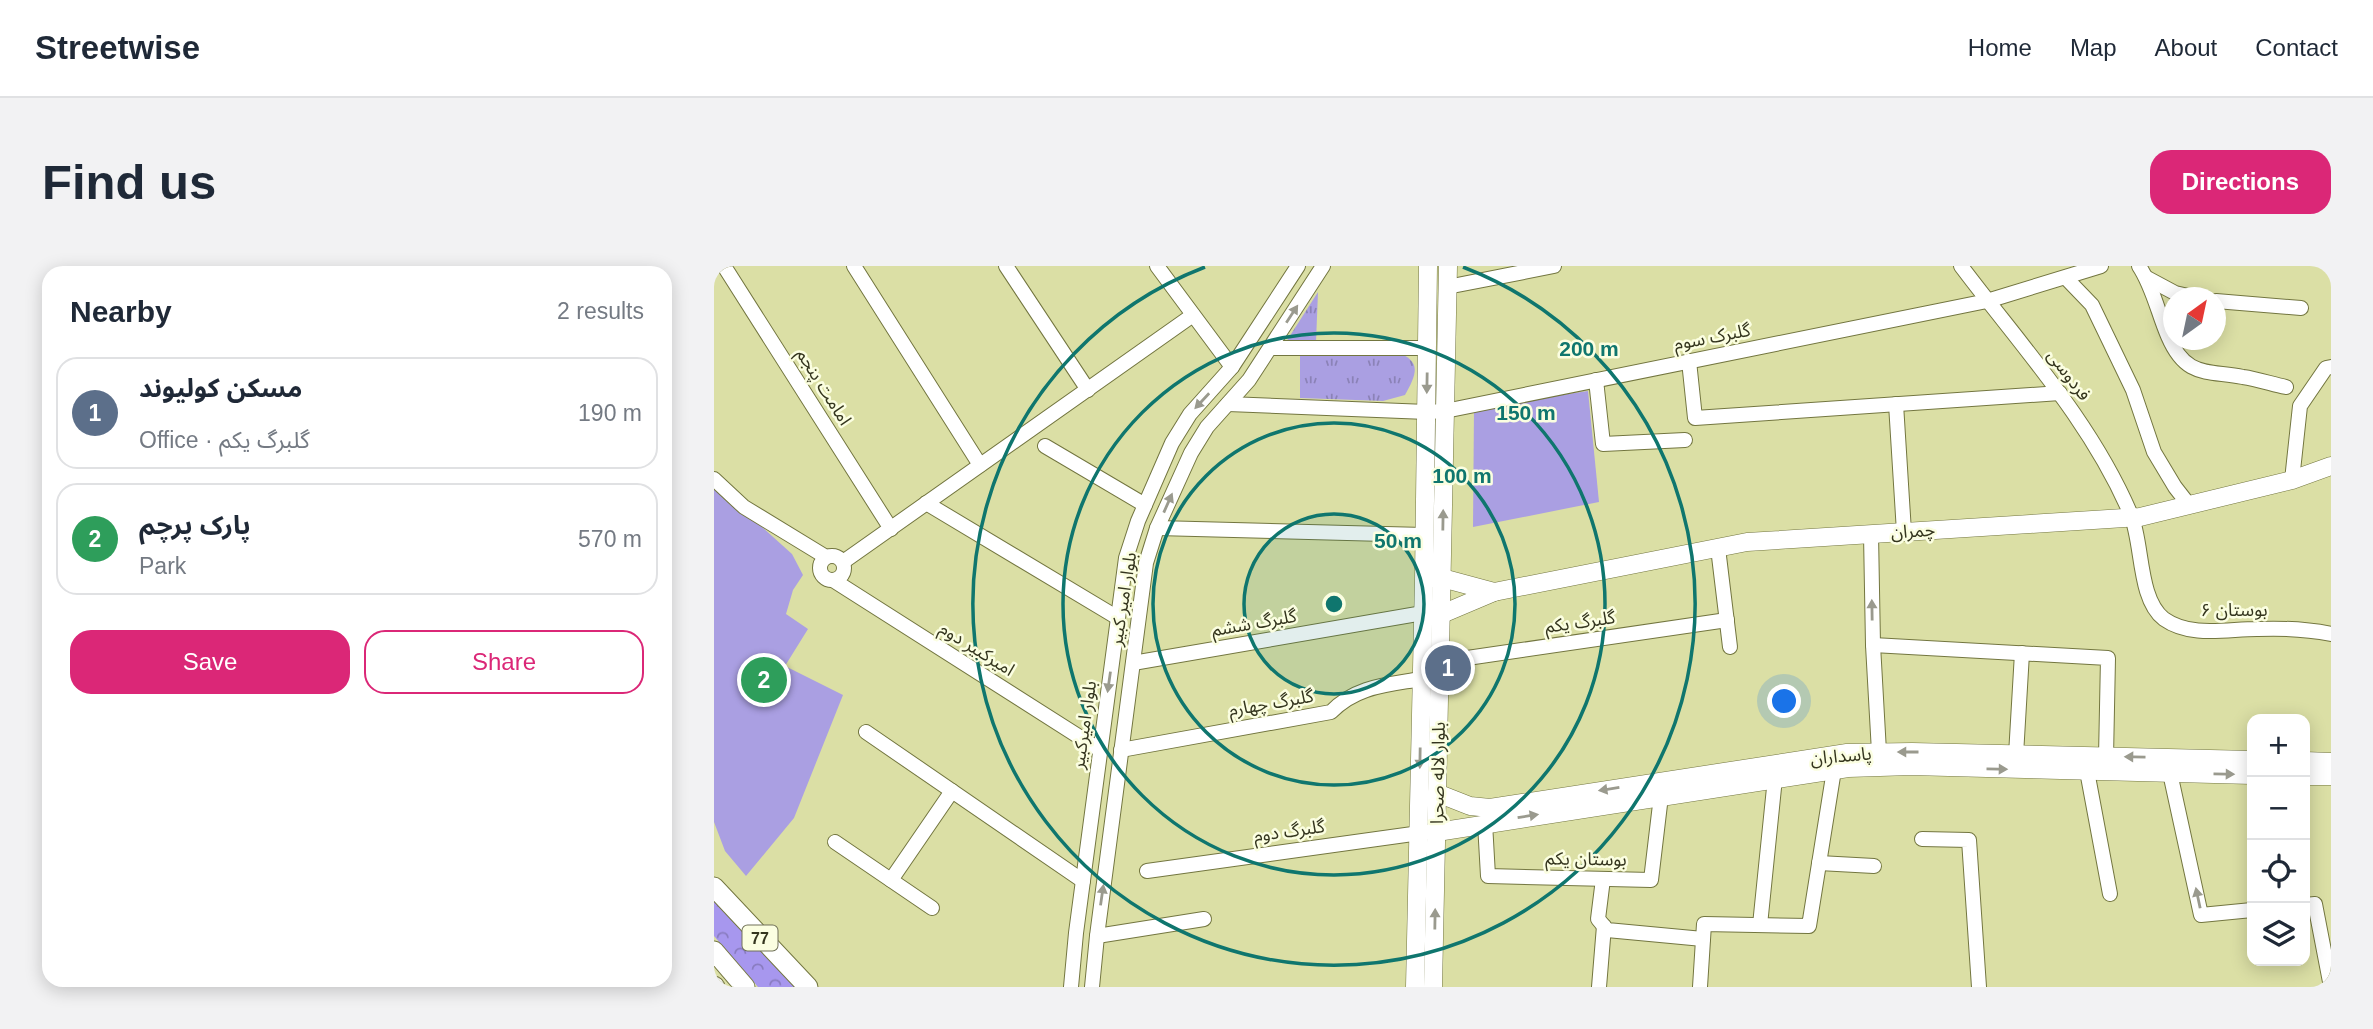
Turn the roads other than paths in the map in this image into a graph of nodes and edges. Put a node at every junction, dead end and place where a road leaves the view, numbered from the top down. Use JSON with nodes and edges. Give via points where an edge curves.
{"nodes":[{"id":1,"x":724,"y":266,"type":"edge"},
{"id":2,"x":854,"y":266,"type":"edge"},
{"id":3,"x":1006,"y":266,"type":"edge"},
{"id":4,"x":1157,"y":266,"type":"edge"},
{"id":5,"x":1298,"y":266,"type":"edge"},
{"id":6,"x":1323,"y":266,"type":"edge"},
{"id":7,"x":1428,"y":266,"type":"edge"},
{"id":8,"x":1448,"y":266,"type":"edge"},
{"id":9,"x":1553,"y":266,"type":"edge"},
{"id":10,"x":1961,"y":266,"type":"edge"},
{"id":11,"x":2101,"y":266,"type":"edge"},
{"id":12,"x":2143,"y":272,"type":"edge"},
{"id":13,"x":2066,"y":278,"type":"junction"},
{"id":14,"x":1447,"y":286,"type":"junction"},
{"id":15,"x":2166,"y":287,"type":"edge"},
{"id":16,"x":1987,"y":301,"type":"junction"},
{"id":17,"x":2226,"y":302,"type":"edge"},
{"id":18,"x":2301,"y":308,"type":"dead end"},
{"id":19,"x":1194,"y":315,"type":"junction"},
{"id":20,"x":1271,"y":348,"type":"junction"},
{"id":21,"x":1428,"y":348,"type":"junction"},
{"id":22,"x":1689,"y":361,"type":"junction"},
{"id":23,"x":1232,"y":367,"type":"junction"},
{"id":24,"x":2331,"y":367,"type":"edge"},
{"id":25,"x":1596,"y":380,"type":"junction"},
{"id":26,"x":2286,"y":387,"type":"dead end"},
{"id":27,"x":1088,"y":390,"type":"junction"},
{"id":28,"x":2060,"y":393,"type":"junction"},
{"id":29,"x":1228,"y":404,"type":"junction"},
{"id":30,"x":1896,"y":404,"type":"junction"},
{"id":31,"x":1436,"y":411,"type":"junction"},
{"id":32,"x":1685,"y":440,"type":"dead end"},
{"id":33,"x":1045,"y":446,"type":"dead end"},
{"id":34,"x":980,"y":465,"type":"junction"},
{"id":35,"x":2331,"y":466,"type":"edge"},
{"id":36,"x":714,"y":479,"type":"edge"},
{"id":37,"x":2292,"y":480,"type":"junction"},
{"id":38,"x":926,"y":503,"type":"junction"},
{"id":39,"x":1145,"y":505,"type":"junction"},
{"id":40,"x":2189,"y":505,"type":"junction"},
{"id":41,"x":2132,"y":517,"type":"junction"},
{"id":42,"x":1157,"y":528,"type":"junction"},
{"id":43,"x":891,"y":529,"type":"junction"},
{"id":44,"x":1904,"y":532,"type":"junction"},
{"id":45,"x":1871,"y":534,"type":"junction"},
{"id":46,"x":1424,"y":535,"type":"junction"},
{"id":47,"x":1718,"y":548,"type":"junction"},
{"id":48,"x":826,"y":557,"type":"junction"},
{"id":49,"x":1126,"y":558,"type":"junction"},
{"id":50,"x":843,"y":562,"type":"junction"},
{"id":51,"x":1146,"y":563,"type":"junction"},
{"id":52,"x":1433,"y":578,"type":"junction"},
{"id":53,"x":833,"y":580,"type":"junction"},
{"id":54,"x":1494,"y":592,"type":"junction"},
{"id":55,"x":1423,"y":613,"type":"junction"},
{"id":56,"x":1442,"y":614,"type":"junction"},
{"id":57,"x":1118,"y":618,"type":"junction"},
{"id":58,"x":1727,"y":620,"type":"junction"},
{"id":59,"x":2331,"y":634,"type":"edge"},
{"id":60,"x":1873,"y":645,"type":"junction"},
{"id":61,"x":1730,"y":646,"type":"dead end"},
{"id":62,"x":2022,"y":653,"type":"junction"},
{"id":63,"x":1440,"y":662,"type":"junction"},
{"id":64,"x":1133,"y":663,"type":"junction"},
{"id":65,"x":1421,"y":679,"type":"junction"},
{"id":66,"x":866,"y":732,"type":"dead end"},
{"id":67,"x":1100,"y":750,"type":"junction"},
{"id":68,"x":1121,"y":750,"type":"junction"},
{"id":69,"x":1879,"y":752,"type":"junction"},
{"id":70,"x":2016,"y":755,"type":"junction"},
{"id":71,"x":2106,"y":757,"type":"junction"},
{"id":72,"x":2247,"y":760,"type":"edge"},
{"id":73,"x":2310,"y":761,"type":"edge"},
{"id":74,"x":2331,"y":762,"type":"edge"},
{"id":75,"x":2171,"y":765,"type":"junction"},
{"id":76,"x":1834,"y":770,"type":"junction"},
{"id":77,"x":2087,"y":771,"type":"junction"},
{"id":78,"x":2247,"y":774,"type":"edge"},
{"id":79,"x":2310,"y":776,"type":"edge"},
{"id":80,"x":2331,"y":776,"type":"edge"},
{"id":81,"x":1775,"y":778,"type":"junction"},
{"id":82,"x":1660,"y":789,"type":"junction"},
{"id":83,"x":952,"y":791,"type":"junction"},
{"id":84,"x":1437,"y":793,"type":"junction"},
{"id":85,"x":1485,"y":823,"type":"junction"},
{"id":86,"x":1418,"y":832,"type":"junction"},
{"id":87,"x":1437,"y":832,"type":"junction"},
{"id":88,"x":1922,"y":839,"type":"dead end"},
{"id":89,"x":835,"y":842,"type":"dead end"},
{"id":90,"x":1819,"y":863,"type":"junction"},
{"id":91,"x":1874,"y":866,"type":"dead end"},
{"id":92,"x":1147,"y":871,"type":"dead end"},
{"id":93,"x":1604,"y":878,"type":"junction"},
{"id":94,"x":891,"y":880,"type":"junction"},
{"id":95,"x":1083,"y":881,"type":"junction"},
{"id":96,"x":714,"y":887,"type":"edge"},
{"id":97,"x":2110,"y":894,"type":"dead end"},
{"id":98,"x":2310,"y":904,"type":"edge"},
{"id":99,"x":932,"y":908,"type":"dead end"},
{"id":100,"x":2247,"y":910,"type":"edge"},
{"id":101,"x":1203,"y":919,"type":"dead end"},
{"id":102,"x":1759,"y":925,"type":"junction"},
{"id":103,"x":1604,"y":926,"type":"junction"},
{"id":104,"x":1097,"y":936,"type":"junction"},
{"id":105,"x":1703,"y":939,"type":"junction"},
{"id":106,"x":714,"y":951,"type":"edge"},
{"id":107,"x":745,"y":987,"type":"edge"},
{"id":108,"x":808,"y":987,"type":"edge"},
{"id":109,"x":1071,"y":987,"type":"edge"},
{"id":110,"x":1092,"y":987,"type":"edge"},
{"id":111,"x":1415,"y":987,"type":"edge"},
{"id":112,"x":1433,"y":987,"type":"edge"},
{"id":113,"x":1599,"y":987,"type":"edge"},
{"id":114,"x":1700,"y":987,"type":"edge"},
{"id":115,"x":1979,"y":987,"type":"edge"},
{"id":116,"x":2331,"y":987,"type":"edge"}],
"edges":[{"from":1,"to":43,"type":"street","name":"امامت پنجم"},
{"from":2,"to":34,"type":"street"},
{"from":3,"to":27,"type":"street"},
{"from":4,"to":19,"type":"street"},
{"from":5,"to":23,"type":"street","name":"بلوار امیرکبیر"},
{"from":20,"to":6,"type":"street","name":"بلوار امیر کبیر","one_way":true},
{"from":7,"to":21,"type":"main road","name":"بلوار لاله صحرا"},
{"from":8,"to":14,"type":"main road","name":"بلوار لاله صحرا"},
{"from":9,"to":14,"type":"street"},
{"from":10,"to":16,"type":"street","name":"فردوسی"},
{"from":11,"to":13,"type":"street","name":"گلبرک سوم"},
{"from":12,"to":15,"type":"street"},
{"from":12,"to":26,"type":"street","via":[[2183,363],[2213,375],[2241,376]]},
{"from":13,"to":16,"type":"street","name":"گلبرک سوم"},
{"from":13,"to":40,"type":"street","via":[[2092,305],[2133,390],[2154,452]]},
{"from":14,"to":31,"type":"main road","name":"بلوار لاله صحرا"},
{"from":16,"to":22,"type":"street","name":"گلبرک سوم"},
{"from":16,"to":28,"type":"street","name":"فردوسی"},
{"from":17,"to":18,"type":"street"},
{"from":19,"to":23,"type":"street"},
{"from":19,"to":27,"type":"street"},
{"from":20,"to":21,"type":"street"},
{"from":20,"to":29,"type":"street","name":"بلوار امیر کبیر"},
{"from":21,"to":31,"type":"main road","name":"بلوار لاله صحرا","one_way":true},
{"from":22,"to":25,"type":"street","name":"گلبرک سوم"},
{"from":22,"to":30,"type":"street","via":[[1695,418]]},
{"from":23,"to":39,"type":"street","name":"بلوار امیرکبیر","one_way":true,"via":[[1190,414]]},
{"from":24,"to":37,"type":"street","via":[[2300,406]]},
{"from":25,"to":31,"type":"street","name":"گلبرک سوم"},
{"from":25,"to":32,"type":"street","via":[[1603,444]]},
{"from":27,"to":34,"type":"street"},
{"from":28,"to":30,"type":"street"},
{"from":28,"to":41,"type":"street","name":"فردوسی","via":[[2093,440]]},
{"from":29,"to":31,"type":"street","name":"گلبرک سوم"},
{"from":42,"to":29,"type":"street","name":"بلوار امیر کبیر","one_way":true,"via":[[1191,453]]},
{"from":30,"to":44,"type":"street"},
{"from":31,"to":46,"type":"main road","name":"بلوار لاله صحرا"},
{"from":52,"to":31,"type":"main road","name":"بلوار لاله صحرا","one_way":true},
{"from":33,"to":39,"type":"street"},
{"from":34,"to":38,"type":"street"},
{"from":35,"to":37,"type":"main road","name":"چمران"},
{"from":36,"to":48,"type":"street","via":[[744,507]]},
{"from":37,"to":40,"type":"main road","name":"چمران"},
{"from":38,"to":43,"type":"street"},
{"from":38,"to":57,"type":"street"},
{"from":39,"to":49,"type":"street","name":"بلوار امیرکبیر"},
{"from":40,"to":41,"type":"main road","name":"چمران"},
{"from":41,"to":44,"type":"main road","name":"چمران"},
{"from":41,"to":59,"type":"street","name":"بوستان ۶","via":[[2151,606],[2165,620],[2212,632],[2289,629]]},
{"from":42,"to":46,"type":"street"},
{"from":42,"to":51,"type":"street","name":"بلوار امیر کبیر"},
{"from":43,"to":50,"type":"street"},
{"from":44,"to":45,"type":"main road","name":"چمران"},
{"from":45,"to":47,"type":"main road","name":"چمران"},
{"from":60,"to":45,"type":"street","one_way":true},
{"from":46,"to":52,"type":"main road","name":"بلوار لاله صحرا"},
{"from":47,"to":54,"type":"main road","name":"چمران"},
{"from":47,"to":58,"type":"street"},
{"from":48,"to":50,"type":"street"},
{"from":48,"to":53,"type":"street","via":[[820,572]]},
{"from":49,"to":51,"type":"street"},
{"from":49,"to":57,"type":"street","name":"بلوار امیرکبیر"},
{"from":50,"to":53,"type":"street","via":[[843,573]]},
{"from":51,"to":64,"type":"street","name":"بلوار امیر کبیر"},
{"from":52,"to":54,"type":"main road","name":"چمران"},
{"from":52,"to":55,"type":"main road","name":"بلوار لاله صحرا"},
{"from":52,"to":56,"type":"main road","name":"بلوار لاله صحرا"},
{"from":53,"to":67,"type":"street","name":"امیرکبیر دوم"},
{"from":54,"to":56,"type":"main road","name":"چمران"},
{"from":55,"to":56,"type":"main road","name":"چمران"},
{"from":55,"to":64,"type":"street","name":"گلبرگ ششم"},
{"from":55,"to":65,"type":"main road","name":"بلوار لاله صحرا"},
{"from":56,"to":63,"type":"main road","name":"بلوار لاله صحرا"},
{"from":57,"to":67,"type":"street","name":"بلوار امیرکبیر","one_way":true},
{"from":58,"to":61,"type":"street"},
{"from":58,"to":63,"type":"street","name":"گلبرگ یکم"},
{"from":60,"to":62,"type":"street"},
{"from":60,"to":69,"type":"street"},
{"from":62,"to":70,"type":"street"},
{"from":62,"to":71,"type":"street","via":[[2108,658]]},
{"from":63,"to":84,"type":"main road","name":"بلوار لاله صحرا"},
{"from":64,"to":68,"type":"street","name":"بلوار امیر کبیر"},
{"from":65,"to":68,"type":"street","name":"گلبرگ چهارم","via":[[1368,689],[1343,699],[1331,712]]},
{"from":65,"to":86,"type":"main road","name":"بلوار لاله صحرا","one_way":true},
{"from":66,"to":83,"type":"street"},
{"from":67,"to":95,"type":"street","name":"بلوار امیرکبیر"},
{"from":104,"to":68,"type":"street","name":"بلوار امیر کبیر","one_way":true},
{"from":70,"to":69,"type":"main road","name":"پاسداران","one_way":true},
{"from":69,"to":82,"type":"main road","name":"پاسداران","via":[[1847,753]]},
{"from":70,"to":71,"type":"main road","name":"پاسداران"},
{"from":75,"to":71,"type":"main road","name":"پاسداران","one_way":true},
{"from":72,"to":75,"type":"main road","name":"پاسداران"},
{"from":73,"to":74,"type":"main road"},
{"from":75,"to":77,"type":"main road","name":"پاسداران"},
{"from":75,"to":78,"type":"main road","name":"پاسداران","one_way":true},
{"from":100,"to":75,"type":"street","one_way":true,"via":[[2201,915]]},
{"from":76,"to":77,"type":"main road","name":"پاسداران","one_way":true,"via":[[1890,766]]},
{"from":76,"to":81,"type":"main road","name":"پاسداران"},
{"from":76,"to":90,"type":"street"},
{"from":77,"to":97,"type":"street"},
{"from":79,"to":80,"type":"main road"},
{"from":81,"to":82,"type":"main road","name":"پاسداران"},
{"from":81,"to":102,"type":"street"},
{"from":82,"to":84,"type":"main road","name":"پاسداران","one_way":true,"via":[[1490,808],[1470,806]]},
{"from":85,"to":82,"type":"main road","name":"پاسداران","one_way":true},
{"from":82,"to":93,"type":"street","name":"بوستان یکم","via":[[1651,880]]},
{"from":83,"to":94,"type":"street"},
{"from":83,"to":95,"type":"street"},
{"from":84,"to":87,"type":"main road","name":"بلوار لاله صحرا"},
{"from":85,"to":87,"type":"main road","name":"پاسداران"},
{"from":85,"to":93,"type":"street","name":"بوستان یکم","via":[[1488,876]]},
{"from":86,"to":87,"type":"street","name":"گلبرگ دوم"},
{"from":86,"to":92,"type":"street","name":"گلبرگ دوم"},
{"from":86,"to":111,"type":"main road","name":"بلوار لاله صحرا"},
{"from":112,"to":87,"type":"main road","name":"بلوار لاله صحرا","one_way":true},
{"from":88,"to":115,"type":"street","via":[[1969,840]]},
{"from":89,"to":94,"type":"street"},
{"from":90,"to":91,"type":"street"},
{"from":90,"to":102,"type":"street","via":[[1810,926]]},
{"from":93,"to":103,"type":"street","via":[[1598,919]]},
{"from":94,"to":99,"type":"street"},
{"from":95,"to":109,"type":"street","name":"بلوار امیرکبیر"},
{"from":96,"to":108,"type":"highway","number":"77"},
{"from":98,"to":116,"type":"street","via":[[2315,904]]},
{"from":101,"to":104,"type":"street"},
{"from":102,"to":105,"type":"street","via":[[1704,924]]},
{"from":103,"to":105,"type":"street","via":[[1636,934]]},
{"from":103,"to":113,"type":"street"},
{"from":104,"to":110,"type":"street","name":"بلوار امیر کبیر"},
{"from":105,"to":114,"type":"street"},
{"from":106,"to":107,"type":"highway"}]}
